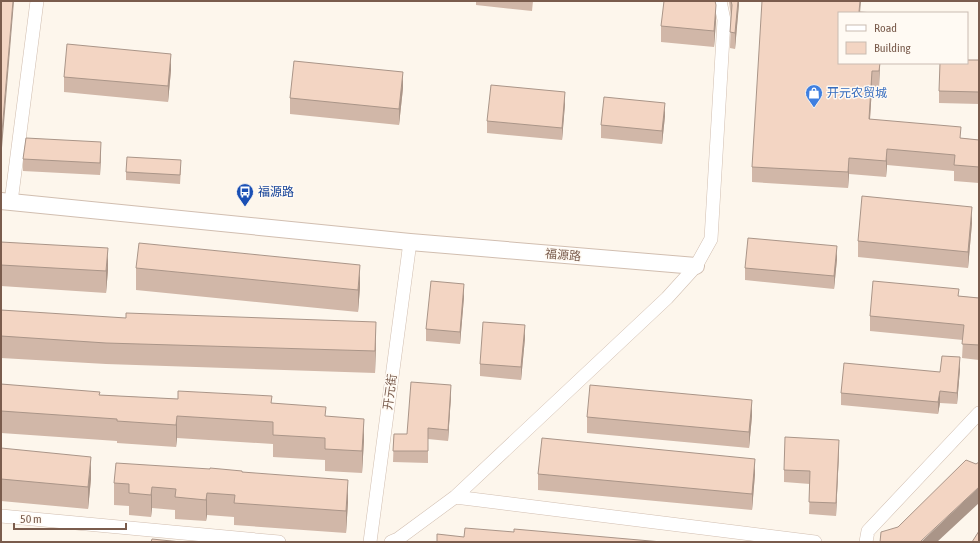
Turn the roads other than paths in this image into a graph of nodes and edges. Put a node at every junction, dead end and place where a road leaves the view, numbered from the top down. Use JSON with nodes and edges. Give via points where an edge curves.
{"nodes":[{"id":1,"x":37,"y":1,"type":"edge"},
{"id":2,"x":720,"y":1,"type":"edge"},
{"id":3,"x":6,"y":201,"type":"edge"},
{"id":4,"x":410,"y":242,"type":"junction"},
{"id":5,"x":696,"y":266,"type":"junction"},
{"id":6,"x":978,"y":416,"type":"edge"},
{"id":7,"x":455,"y":497,"type":"junction"},
{"id":8,"x":1,"y":516,"type":"edge"},
{"id":9,"x":279,"y":542,"type":"edge"},
{"id":10,"x":370,"y":542,"type":"edge"},
{"id":11,"x":390,"y":542,"type":"edge"},
{"id":12,"x":815,"y":542,"type":"edge"},
{"id":13,"x":866,"y":542,"type":"edge"}],
"edges":[{"from":1,"to":3,"type":"street"},
{"from":2,"to":5,"type":"street","via":[[724,20],[711,239]]},
{"from":3,"to":4,"type":"street","name":"福源路"},
{"from":4,"to":5,"type":"street","name":"福源路"},
{"from":4,"to":10,"type":"street","name":"开元街"},
{"from":5,"to":7,"type":"street","via":[[667,298]]},
{"from":6,"to":13,"type":"street","via":[[868,531]]},
{"from":7,"to":11,"type":"street","via":[[398,539]]},
{"from":7,"to":12,"type":"street"},
{"from":8,"to":9,"type":"street"}]}
